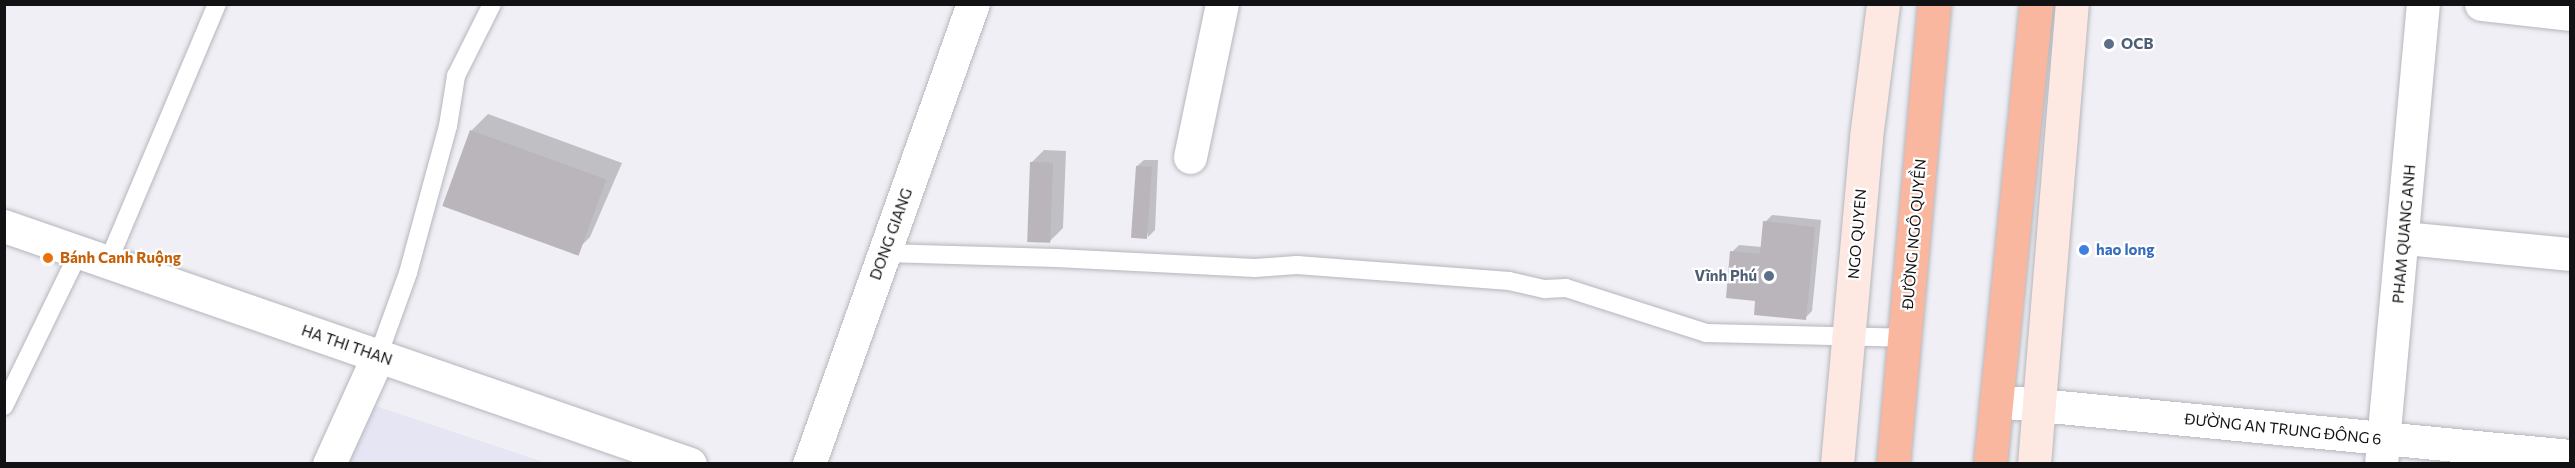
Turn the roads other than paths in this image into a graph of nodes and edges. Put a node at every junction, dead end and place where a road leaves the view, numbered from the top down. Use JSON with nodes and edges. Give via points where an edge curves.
{"nodes":[{"id":1,"x":218,"y":4,"type":"edge"},
{"id":2,"x":492,"y":4,"type":"edge"},
{"id":3,"x":973,"y":4,"type":"edge"},
{"id":4,"x":1222,"y":4,"type":"edge"},
{"id":5,"x":1883,"y":4,"type":"edge"},
{"id":6,"x":1934,"y":4,"type":"edge"},
{"id":7,"x":2036,"y":4,"type":"edge"},
{"id":8,"x":2072,"y":4,"type":"edge"},
{"id":9,"x":2423,"y":4,"type":"edge"},
{"id":10,"x":2481,"y":4,"type":"edge"},
{"id":11,"x":2571,"y":15,"type":"edge"},
{"id":12,"x":1190,"y":156,"type":"dead end"},
{"id":13,"x":4,"y":226,"type":"edge"},
{"id":14,"x":2404,"y":238,"type":"junction"},
{"id":15,"x":884,"y":253,"type":"junction"},
{"id":16,"x":2571,"y":254,"type":"edge"},
{"id":17,"x":94,"y":257,"type":"junction"},
{"id":18,"x":1848,"y":335,"type":"junction"},
{"id":19,"x":1905,"y":338,"type":"junction"},
{"id":20,"x":378,"y":356,"type":"junction"},
{"id":21,"x":1996,"y":401,"type":"junction"},
{"id":22,"x":2040,"y":405,"type":"junction"},
{"id":23,"x":4,"y":406,"type":"edge"},
{"id":24,"x":2383,"y":451,"type":"edge"},
{"id":25,"x":2571,"y":456,"type":"edge"},
{"id":26,"x":329,"y":464,"type":"edge"},
{"id":27,"x":690,"y":464,"type":"edge"},
{"id":28,"x":809,"y":464,"type":"edge"},
{"id":29,"x":1837,"y":464,"type":"edge"},
{"id":30,"x":1893,"y":464,"type":"edge"},
{"id":31,"x":1990,"y":464,"type":"edge"},
{"id":32,"x":2034,"y":464,"type":"edge"}],
"edges":[{"from":1,"to":17,"type":"lane"},
{"from":2,"to":20,"type":"lane","via":[[456,76],[448,126],[408,273]]},
{"from":3,"to":15,"type":"street","name":"DONG GIANG"},
{"from":4,"to":12,"type":"street"},
{"from":5,"to":18,"type":"street","name":"NGO QUYEN"},
{"from":6,"to":19,"type":"highway","name":"ĐƯỜNG NGÔ QUYỀN"},
{"from":7,"to":21,"type":"highway"},
{"from":8,"to":22,"type":"street"},
{"from":9,"to":14,"type":"street","name":"PHAM QUANG ANH"},
{"from":10,"to":11,"type":"street"},
{"from":13,"to":17,"type":"street","name":"HA THI THAN"},
{"from":14,"to":16,"type":"street"},
{"from":14,"to":24,"type":"street","name":"PHAM QUANG ANH"},
{"from":15,"to":18,"type":"lane","via":[[1255,268],[1297,265],[1509,281],[1545,289],[1566,288],[1706,333]]},
{"from":15,"to":28,"type":"street","name":"DONG GIANG"},
{"from":17,"to":20,"type":"street","name":"HA THI THAN"},
{"from":17,"to":23,"type":"lane"},
{"from":18,"to":19,"type":"lane"},
{"from":18,"to":29,"type":"street","name":"NGO QUYEN"},
{"from":19,"to":30,"type":"highway","name":"ĐƯỜNG NGÔ QUYỀN"},
{"from":20,"to":26,"type":"street"},
{"from":20,"to":27,"type":"street","name":"HA THI THAN"},
{"from":21,"to":22,"type":"street","name":"ĐƯỜNG AN TRUNG ĐÔNG 6"},
{"from":21,"to":31,"type":"highway"},
{"from":22,"to":24,"type":"street","name":"ĐƯỜNG AN TRUNG ĐÔNG 6"},
{"from":22,"to":32,"type":"street"},
{"from":24,"to":25,"type":"street","name":"ĐƯỜNG AN TRUNG ĐÔNG 6"}]}
